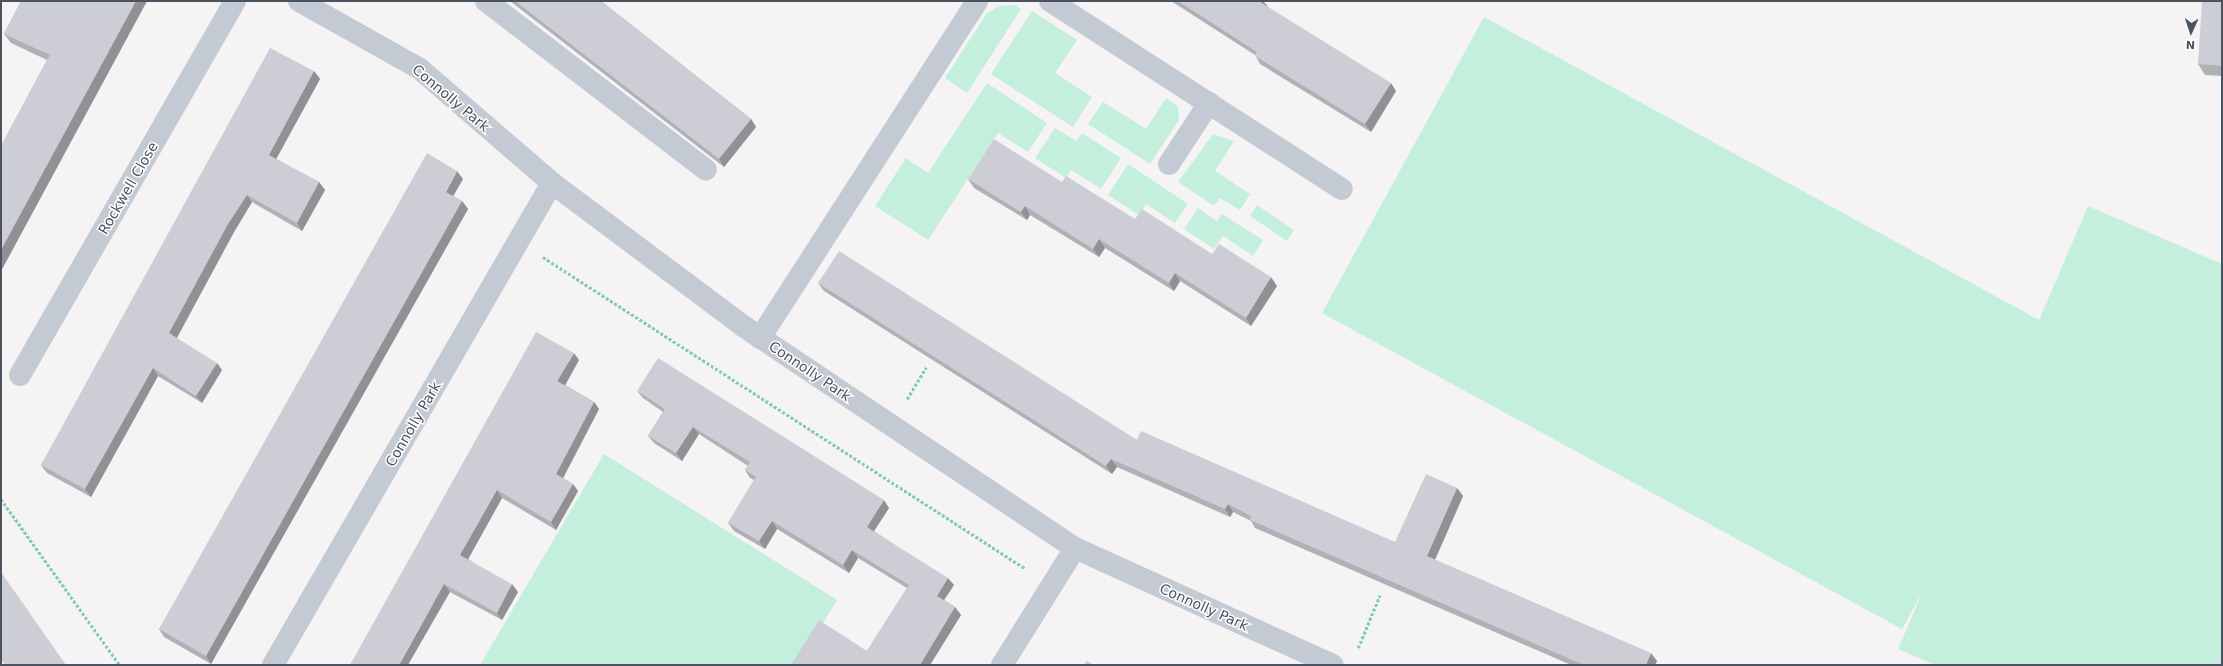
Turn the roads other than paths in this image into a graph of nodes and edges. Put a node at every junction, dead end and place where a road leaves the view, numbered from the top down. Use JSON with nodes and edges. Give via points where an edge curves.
{"nodes":[{"id":1,"x":235,"y":1,"type":"edge"},
{"id":2,"x":300,"y":1,"type":"edge"},
{"id":3,"x":486,"y":1,"type":"edge"},
{"id":4,"x":978,"y":1,"type":"edge"},
{"id":5,"x":1050,"y":1,"type":"edge"},
{"id":6,"x":1209,"y":104,"type":"junction"},
{"id":7,"x":1169,"y":164,"type":"dead end"},
{"id":8,"x":706,"y":170,"type":"dead end"},
{"id":9,"x":552,"y":184,"type":"junction"},
{"id":10,"x":1342,"y":190,"type":"dead end"},
{"id":11,"x":760,"y":338,"type":"junction"},
{"id":12,"x":20,"y":375,"type":"dead end"},
{"id":13,"x":1075,"y":548,"type":"junction"},
{"id":14,"x":273,"y":665,"type":"edge"},
{"id":15,"x":1002,"y":665,"type":"edge"},
{"id":16,"x":1333,"y":665,"type":"edge"}],
"edges":[{"from":1,"to":12,"type":"street","name":"Rockwell Close"},
{"from":2,"to":9,"type":"street","name":"Connolly Park","via":[[420,69]]},
{"from":3,"to":8,"type":"street"},
{"from":4,"to":11,"type":"street"},
{"from":5,"to":6,"type":"street"},
{"from":6,"to":7,"type":"street"},
{"from":6,"to":10,"type":"street"},
{"from":9,"to":11,"type":"street","name":"Connolly Park"},
{"from":9,"to":14,"type":"street","name":"Connolly Park"},
{"from":11,"to":13,"type":"street","name":"Connolly Park"},
{"from":13,"to":15,"type":"street"},
{"from":13,"to":16,"type":"street","name":"Connolly Park"}]}
